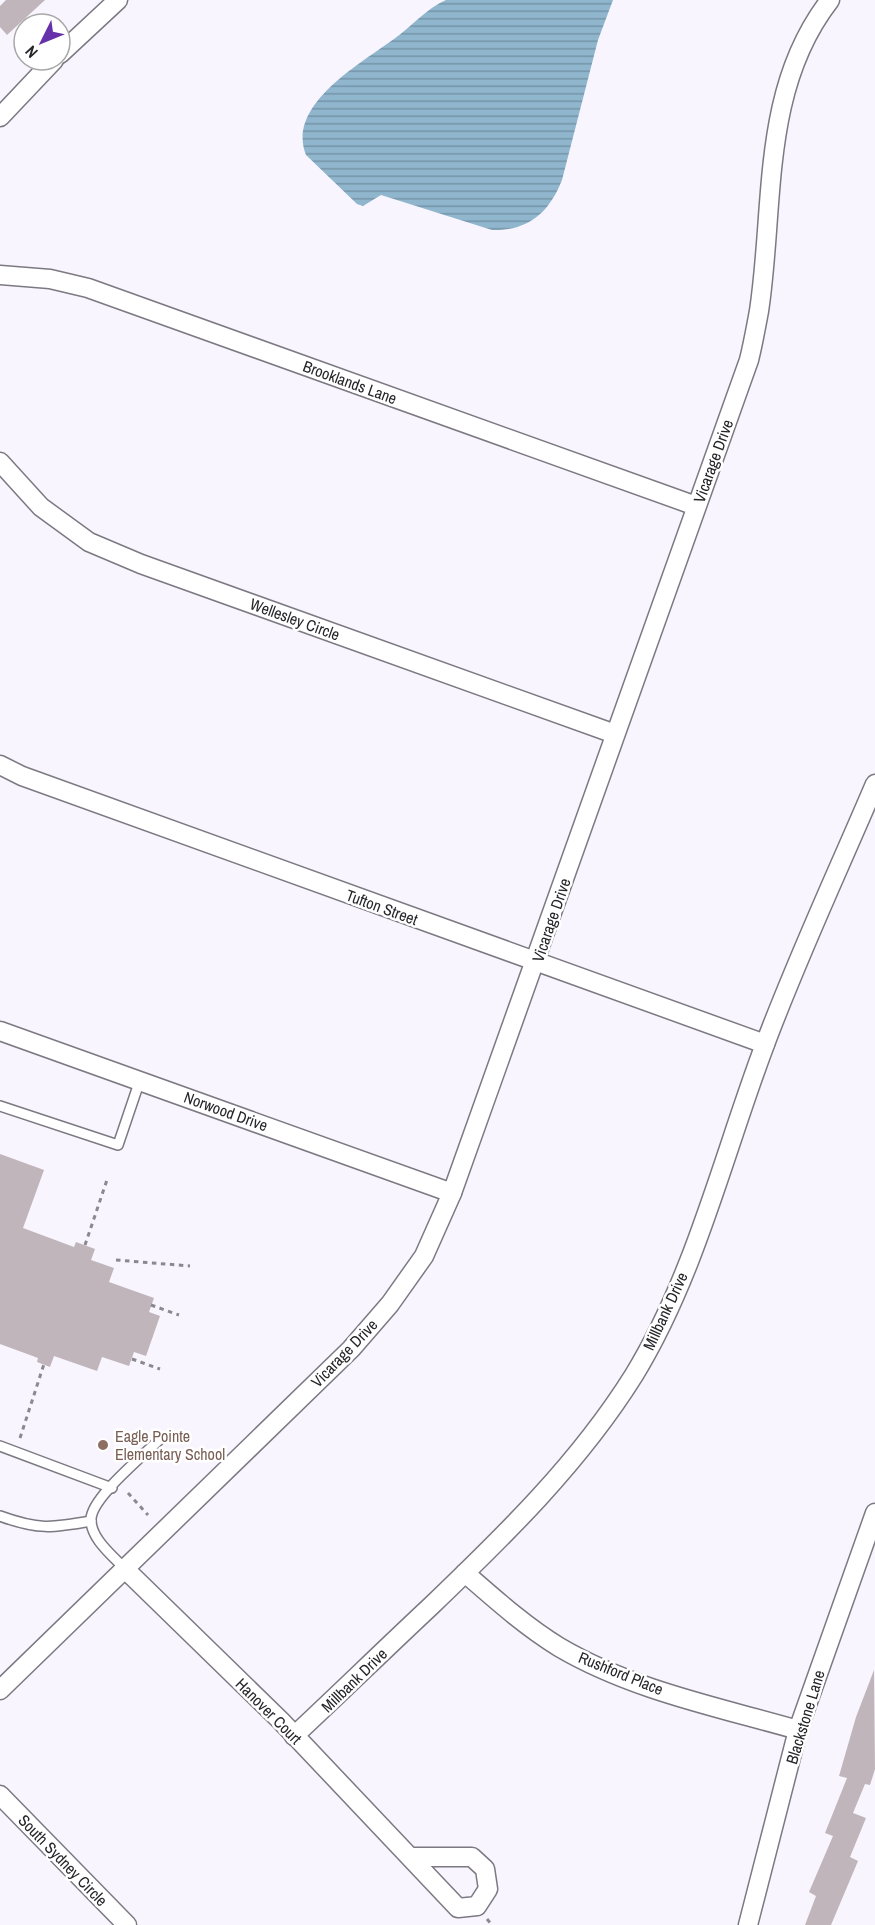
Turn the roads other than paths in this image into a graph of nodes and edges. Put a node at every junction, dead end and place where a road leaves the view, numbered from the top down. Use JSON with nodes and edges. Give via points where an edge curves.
{"nodes":[{"id":1,"x":830,"y":0,"type":"edge"},
{"id":2,"x":106,"y":4,"type":"edge"},
{"id":3,"x":72,"y":41,"type":"edge"},
{"id":4,"x":43,"y":72,"type":"edge"},
{"id":5,"x":0,"y":117,"type":"edge"},
{"id":6,"x":0,"y":275,"type":"edge"},
{"id":7,"x":0,"y":462,"type":"edge"},
{"id":8,"x":696,"y":506,"type":"junction"},
{"id":9,"x":615,"y":734,"type":"junction"},
{"id":10,"x":0,"y":765,"type":"edge"},
{"id":11,"x":875,"y":784,"type":"edge"},
{"id":12,"x":536,"y":962,"type":"junction"},
{"id":13,"x":0,"y":1031,"type":"edge"},
{"id":14,"x":765,"y":1044,"type":"junction"},
{"id":15,"x":140,"y":1080,"type":"junction"},
{"id":16,"x":0,"y":1106,"type":"edge"},
{"id":17,"x":452,"y":1193,"type":"junction"},
{"id":18,"x":159,"y":1440,"type":"dead end"},
{"id":19,"x":0,"y":1446,"type":"edge"},
{"id":20,"x":112,"y":1488,"type":"junction"},
{"id":21,"x":875,"y":1513,"type":"edge"},
{"id":22,"x":0,"y":1516,"type":"edge"},
{"id":23,"x":91,"y":1521,"type":"junction"},
{"id":24,"x":125,"y":1569,"type":"junction"},
{"id":25,"x":465,"y":1573,"type":"junction"},
{"id":26,"x":0,"y":1690,"type":"edge"},
{"id":27,"x":798,"y":1730,"type":"junction"},
{"id":28,"x":294,"y":1736,"type":"junction"},
{"id":29,"x":0,"y":1795,"type":"edge"},
{"id":30,"x":411,"y":1857,"type":"dead end"},
{"id":31,"x":127,"y":1925,"type":"edge"},
{"id":32,"x":748,"y":1925,"type":"edge"}],
"edges":[{"from":1,"to":8,"type":"street","name":"Vicarage Drive","via":[[817,16],[790,79],[775,134],[759,310],[749,360]]},
{"from":2,"to":3,"type":"street"},
{"from":4,"to":5,"type":"street"},
{"from":6,"to":8,"type":"street","name":"Brooklands Lane","via":[[50,279],[88,288]]},
{"from":7,"to":9,"type":"street","name":"Wellesley Circle","via":[[41,507],[89,542]]},
{"from":8,"to":9,"type":"street","name":"Vicarage Drive"},
{"from":9,"to":12,"type":"street","name":"Vicarage Drive"},
{"from":10,"to":12,"type":"street","name":"Tufton Street"},
{"from":11,"to":14,"type":"street","name":"Millbank Drive"},
{"from":12,"to":14,"type":"street","name":"Tufton Street"},
{"from":12,"to":17,"type":"street","name":"Vicarage Drive"},
{"from":13,"to":15,"type":"street","name":"Norwood Drive"},
{"from":14,"to":25,"type":"street","name":"Millbank Drive","via":[[689,1259],[634,1374],[591,1438],[546,1492]]},
{"from":15,"to":16,"type":"lane","via":[[118,1145]]},
{"from":15,"to":17,"type":"street","name":"Norwood Drive"},
{"from":17,"to":24,"type":"street","name":"Vicarage Drive","via":[[424,1256],[390,1304],[351,1348]]},
{"from":18,"to":20,"type":"lane"},
{"from":19,"to":20,"type":"lane"},
{"from":20,"to":23,"type":"lane","via":[[95,1504]]},
{"from":21,"to":27,"type":"street","name":"Blackstone Lane"},
{"from":22,"to":23,"type":"lane","via":[[29,1526],[56,1527]]},
{"from":23,"to":24,"type":"lane","via":[[99,1541]]},
{"from":24,"to":26,"type":"street","name":"Vicarage Drive"},
{"from":24,"to":28,"type":"street","name":"Hanover Court"},
{"from":25,"to":27,"type":"street","name":"Rushford Place","via":[[517,1619],[607,1671]]},
{"from":25,"to":28,"type":"street","name":"Millbank Drive"},
{"from":27,"to":32,"type":"street","name":"Blackstone Lane"},
{"from":28,"to":30,"type":"street","name":"Hanover Court"},
{"from":29,"to":31,"type":"street","name":"South Sydney Circle"}]}
